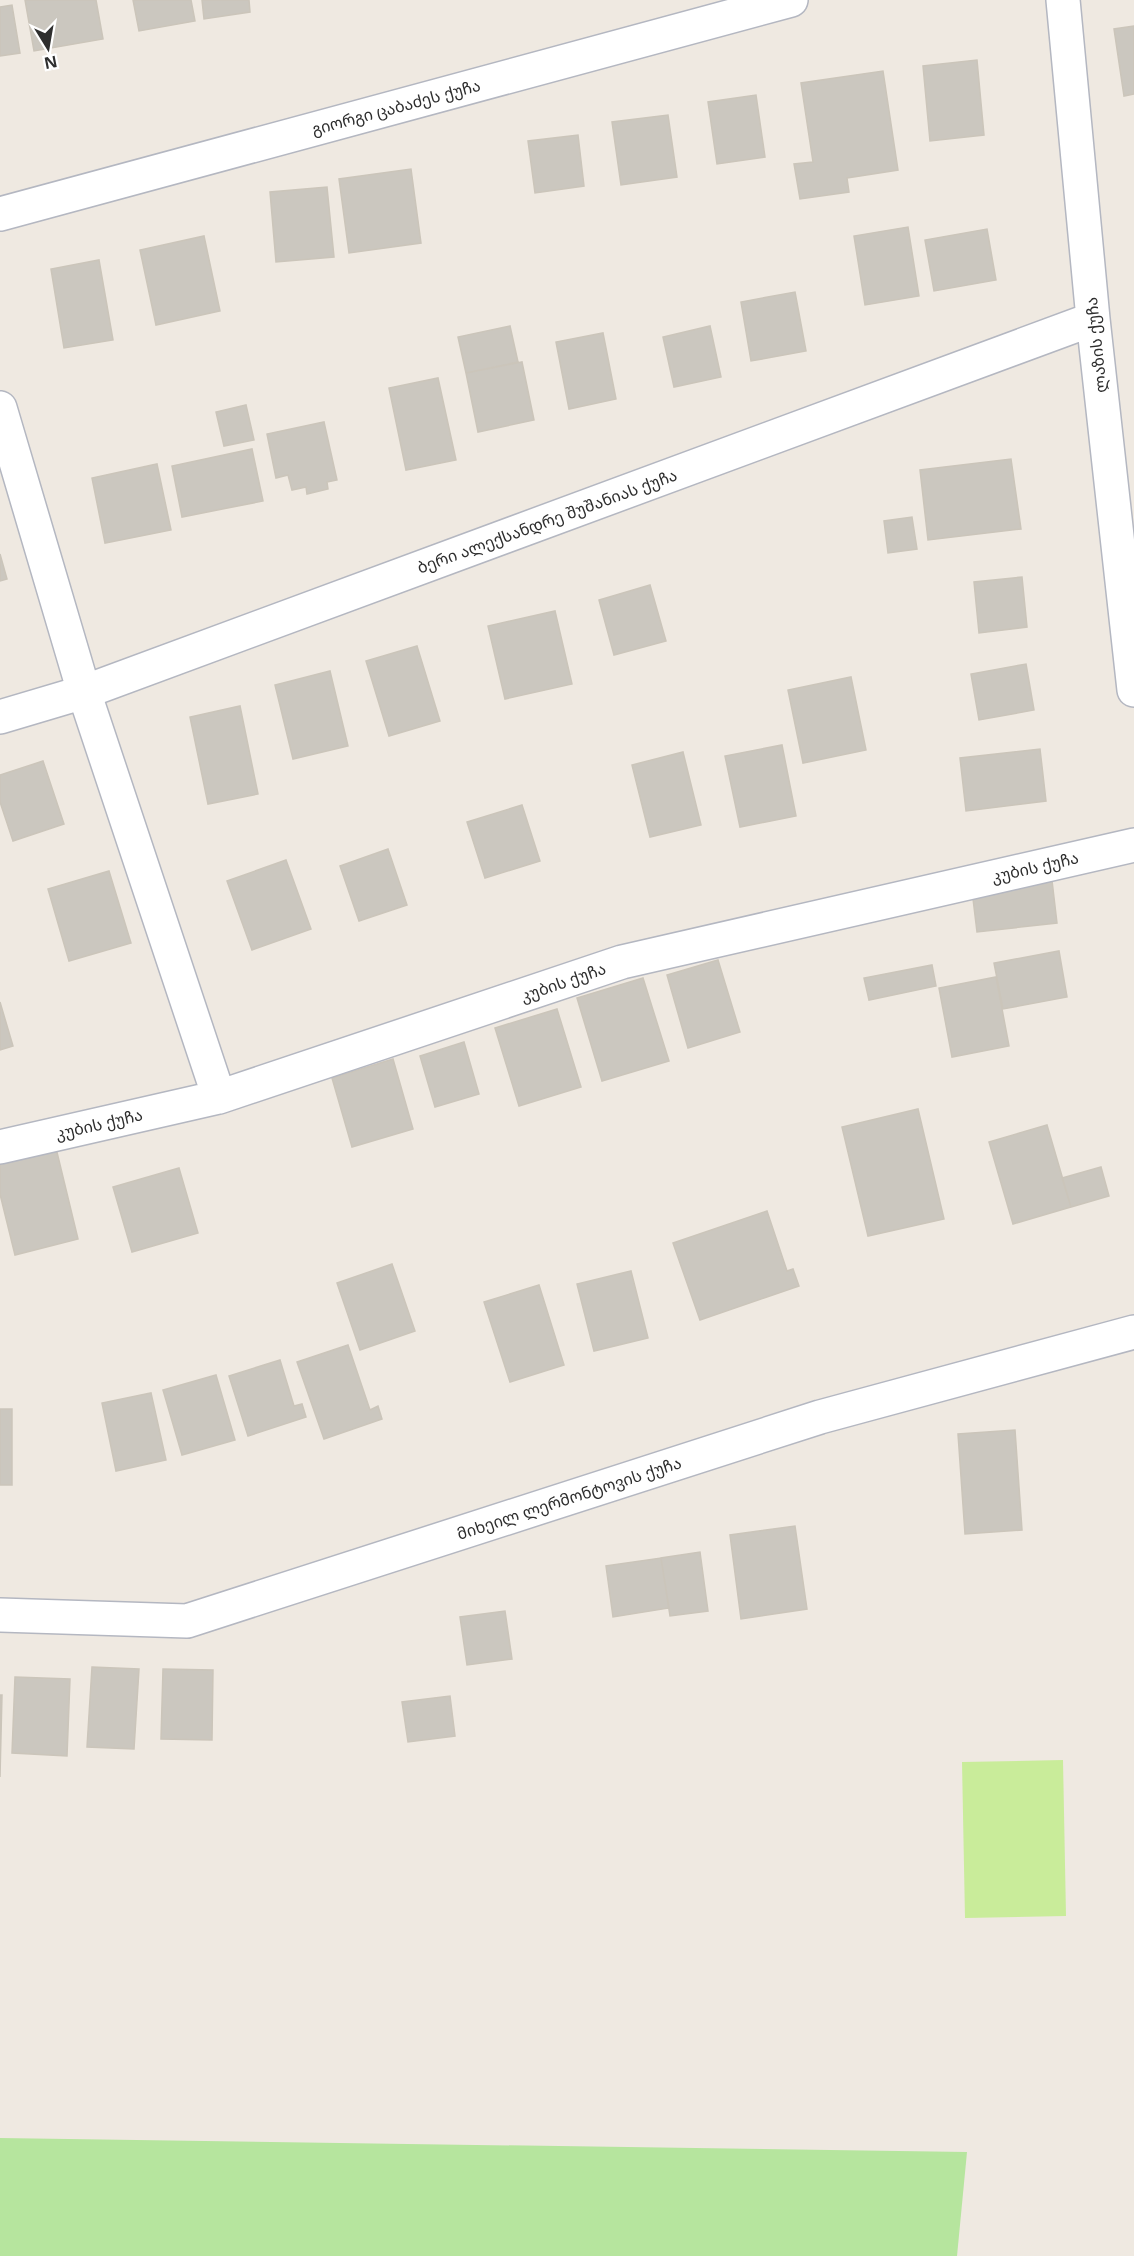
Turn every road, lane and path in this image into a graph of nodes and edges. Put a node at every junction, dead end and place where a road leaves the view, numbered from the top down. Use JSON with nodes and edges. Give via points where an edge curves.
{"nodes":[{"id":1,"x":792,"y":0,"type":"edge"},
{"id":2,"x":1063,"y":0,"type":"edge"},
{"id":3,"x":0,"y":214,"type":"edge"},
{"id":4,"x":1093,"y":319,"type":"junction"},
{"id":5,"x":0,"y":408,"type":"edge"},
{"id":6,"x":1134,"y":690,"type":"edge"},
{"id":7,"x":84,"y":692,"type":"junction"},
{"id":8,"x":0,"y":717,"type":"edge"},
{"id":9,"x":1134,"y":845,"type":"edge"},
{"id":10,"x":219,"y":1097,"type":"junction"},
{"id":11,"x":0,"y":1147,"type":"edge"},
{"id":12,"x":1134,"y":1332,"type":"edge"},
{"id":13,"x":0,"y":1615,"type":"edge"}],
"edges":[{"from":1,"to":3,"type":"street","name":"გიორგი ცაბაძეს ქუჩა"},
{"from":2,"to":4,"type":"street","name":"ლაზის ქუჩა"},
{"from":4,"to":6,"type":"street","name":"ლაზის ქუჩა"},
{"from":4,"to":7,"type":"street","name":"ბერი ალექსანდრე შუშანიას ქუჩა"},
{"from":5,"to":7,"type":"street"},
{"from":7,"to":8,"type":"street","name":"ბერი ალექსანდრე შუშანიას ქუჩა"},
{"from":7,"to":10,"type":"street"},
{"from":9,"to":10,"type":"street","name":"კუბის ქუჩა","via":[[622,962]]},
{"from":10,"to":11,"type":"street","name":"კუბის ქუჩა"},
{"from":12,"to":13,"type":"street","name":"მიხეილ ლერმონტოვის ქუჩა","via":[[820,1417],[187,1621]]}]}
